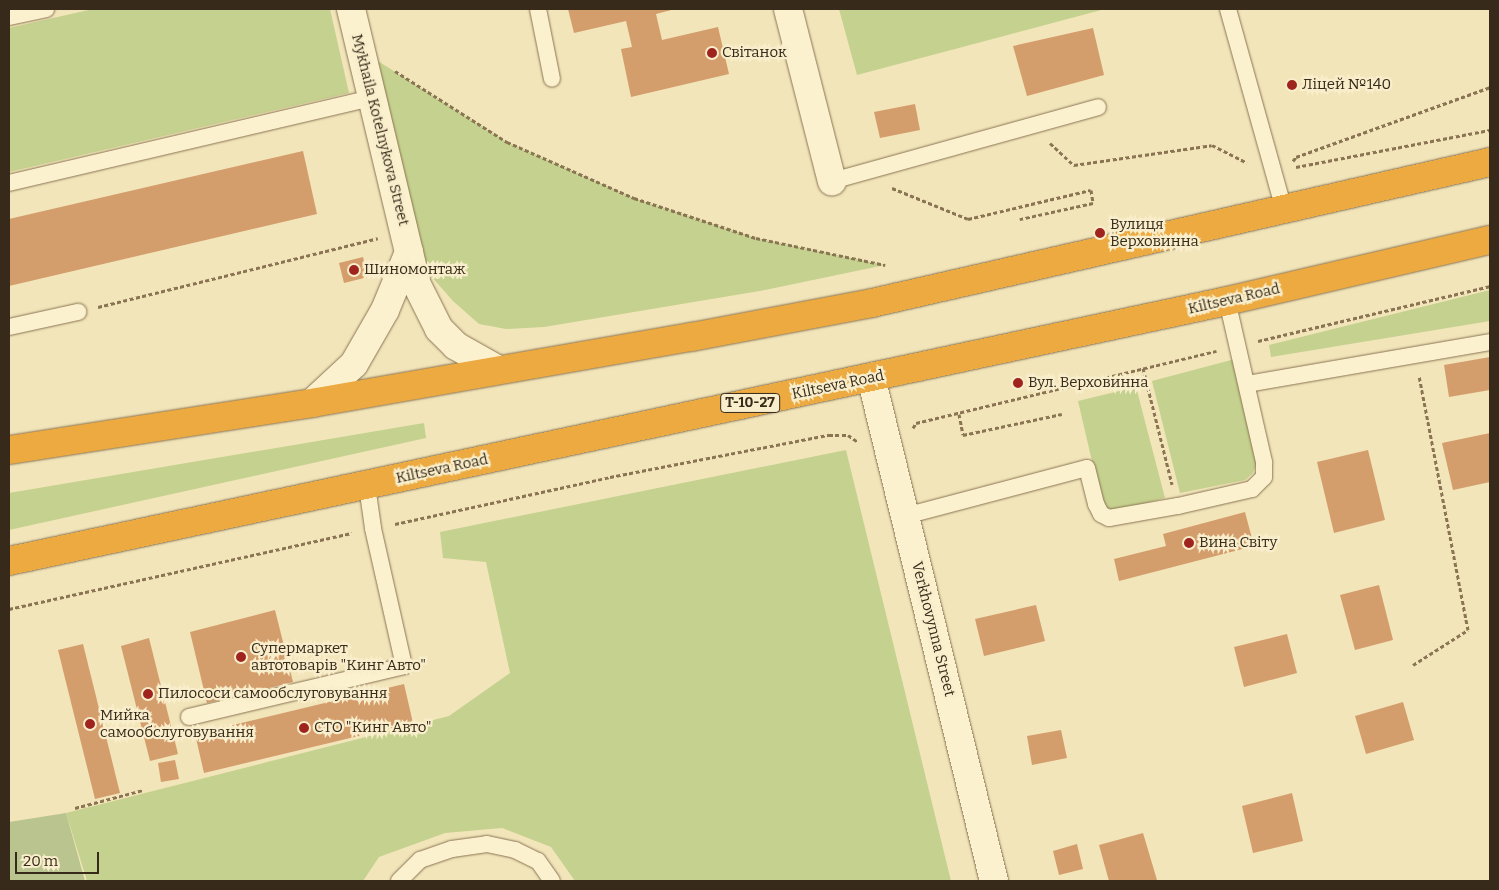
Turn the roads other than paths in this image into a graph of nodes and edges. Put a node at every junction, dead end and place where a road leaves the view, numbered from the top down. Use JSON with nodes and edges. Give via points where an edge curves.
{"nodes":[{"id":1,"x":46,"y":9,"type":"edge"},
{"id":2,"x":350,"y":9,"type":"edge"},
{"id":3,"x":538,"y":9,"type":"edge"},
{"id":4,"x":788,"y":9,"type":"edge"},
{"id":5,"x":1228,"y":9,"type":"edge"},
{"id":6,"x":9,"y":17,"type":"edge"},
{"id":7,"x":552,"y":79,"type":"dead end"},
{"id":8,"x":372,"y":98,"type":"junction"},
{"id":9,"x":1098,"y":107,"type":"dead end"},
{"id":10,"x":1490,"y":162,"type":"edge"},
{"id":11,"x":832,"y":181,"type":"joint"},
{"id":12,"x":9,"y":183,"type":"edge"},
{"id":13,"x":1284,"y":209,"type":"junction"},
{"id":14,"x":1490,"y":240,"type":"edge"},
{"id":15,"x":407,"y":241,"type":"junction"},
{"id":16,"x":1227,"y":301,"type":"junction"},
{"id":17,"x":78,"y":312,"type":"road end"},
{"id":18,"x":9,"y":327,"type":"edge"},
{"id":19,"x":1490,"y":342,"type":"edge"},
{"id":20,"x":497,"y":370,"type":"junction"},
{"id":21,"x":871,"y":377,"type":"junction"},
{"id":22,"x":1246,"y":384,"type":"junction"},
{"id":23,"x":312,"y":403,"type":"junction"},
{"id":24,"x":9,"y":450,"type":"edge"},
{"id":25,"x":367,"y":486,"type":"junction"},
{"id":26,"x":905,"y":516,"type":"junction"},
{"id":27,"x":9,"y":561,"type":"edge"},
{"id":28,"x":189,"y":717,"type":"dead end"},
{"id":29,"x":399,"y":881,"type":"edge"},
{"id":30,"x":552,"y":881,"type":"edge"},
{"id":31,"x":994,"y":881,"type":"edge"}],
"edges":[{"from":1,"to":6,"type":"lane"},
{"from":2,"to":8,"type":"street","name":"Mykhaila Kotelnykova Street"},
{"from":3,"to":7,"type":"lane"},
{"from":4,"to":11,"type":"street"},
{"from":5,"to":13,"type":"lane"},
{"from":8,"to":12,"type":"lane"},
{"from":8,"to":15,"type":"street","name":"Mykhaila Kotelnykova Street"},
{"from":9,"to":11,"type":"lane"},
{"from":10,"to":13,"type":"highway"},
{"from":13,"to":20,"type":"highway","via":[[872,303]]},
{"from":14,"to":16,"type":"highway","name":"Kiltseva Road","number":"Т-10-27"},
{"from":15,"to":20,"type":"street","name":"Mykhaila Kotelnykova Street","via":[[417,285],[439,329],[456,346]]},
{"from":15,"to":23,"type":"street","via":[[386,310],[354,364]]},
{"from":16,"to":21,"type":"highway","name":"Kiltseva Road","number":"Т-10-27"},
{"from":16,"to":22,"type":"lane"},
{"from":17,"to":18,"type":"lane"},
{"from":19,"to":22,"type":"lane"},
{"from":20,"to":23,"type":"highway"},
{"from":21,"to":25,"type":"highway","name":"Kiltseva Road","number":"Т-10-27"},
{"from":21,"to":26,"type":"street","name":"Verkhovynna Street"},
{"from":22,"to":26,"type":"lane","via":[[1264,462],[1264,477],[1252,489],[1109,518],[1096,504],[1087,468]]},
{"from":23,"to":24,"type":"highway"},
{"from":25,"to":27,"type":"highway","name":"Kiltseva Road","number":"Т-10-27"},
{"from":25,"to":28,"type":"lane","via":[[373,528],[404,666]]},
{"from":26,"to":31,"type":"street","name":"Verkhovynna Street"},
{"from":29,"to":30,"type":"lane","via":[[420,860],[452,849],[487,844],[515,850],[538,861]]}]}
